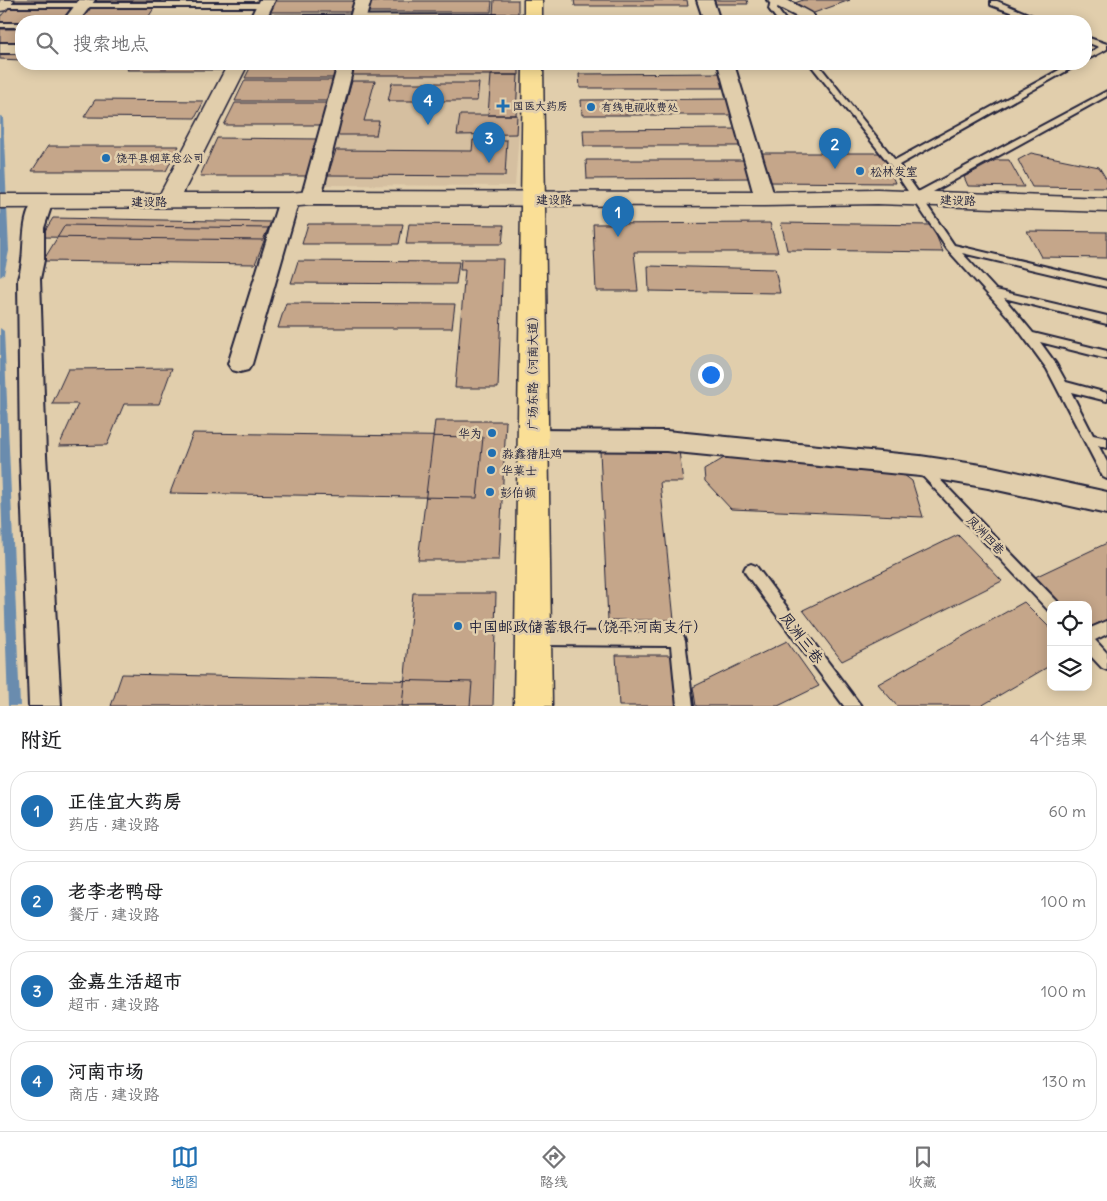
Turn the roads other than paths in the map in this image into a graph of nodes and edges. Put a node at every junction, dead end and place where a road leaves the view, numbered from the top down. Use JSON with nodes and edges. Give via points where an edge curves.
{"nodes":[{"id":1,"x":363,"y":0,"type":"edge"},
{"id":2,"x":705,"y":0,"type":"edge"},
{"id":3,"x":775,"y":0,"type":"edge"},
{"id":4,"x":85,"y":2,"type":"edge"},
{"id":5,"x":2,"y":3,"type":"edge"},
{"id":6,"x":994,"y":3,"type":"dead end"},
{"id":7,"x":262,"y":11,"type":"edge"},
{"id":8,"x":533,"y":13,"type":"edge"},
{"id":9,"x":75,"y":15,"type":"edge"},
{"id":10,"x":305,"y":15,"type":"edge"},
{"id":11,"x":359,"y":15,"type":"edge"},
{"id":12,"x":483,"y":15,"type":"edge"},
{"id":13,"x":710,"y":15,"type":"edge"},
{"id":14,"x":778,"y":15,"type":"edge"},
{"id":15,"x":804,"y":15,"type":"edge"},
{"id":16,"x":1025,"y":15,"type":"edge"},
{"id":17,"x":0,"y":25,"type":"edge"},
{"id":18,"x":15,"y":25,"type":"edge"},
{"id":19,"x":1092,"y":41,"type":"edge"},
{"id":20,"x":1106,"y":46,"type":"edge"},
{"id":21,"x":0,"y":48,"type":"edge"},
{"id":22,"x":15,"y":48,"type":"edge"},
{"id":23,"x":1092,"y":54,"type":"edge"},
{"id":24,"x":235,"y":70,"type":"edge"},
{"id":25,"x":344,"y":70,"type":"edge"},
{"id":26,"x":533,"y":70,"type":"edge"},
{"id":27,"x":728,"y":70,"type":"edge"},
{"id":28,"x":819,"y":70,"type":"edge"},
{"id":29,"x":1064,"y":70,"type":"edge"},
{"id":30,"x":1107,"y":93,"type":"edge"},
{"id":31,"x":894,"y":164,"type":"junction"},
{"id":32,"x":916,"y":197,"type":"junction"},
{"id":33,"x":300,"y":199,"type":"junction"},
{"id":34,"x":533,"y":199,"type":"junction"},
{"id":35,"x":766,"y":199,"type":"junction"},
{"id":36,"x":0,"y":201,"type":"edge"},
{"id":37,"x":43,"y":201,"type":"junction"},
{"id":38,"x":168,"y":201,"type":"junction"},
{"id":39,"x":1107,"y":205,"type":"edge"},
{"id":40,"x":950,"y":247,"type":"junction"},
{"id":41,"x":1107,"y":284,"type":"edge"},
{"id":42,"x":992,"y":292,"type":"junction"},
{"id":43,"x":1107,"y":320,"type":"edge"},
{"id":44,"x":1029,"y":336,"type":"junction"},
{"id":45,"x":1107,"y":355,"type":"edge"},
{"id":46,"x":240,"y":364,"type":"dead end"},
{"id":47,"x":1061,"y":385,"type":"junction"},
{"id":48,"x":1107,"y":396,"type":"edge"},
{"id":49,"x":1088,"y":438,"type":"junction"},
{"id":50,"x":532,"y":440,"type":"junction"},
{"id":51,"x":1107,"y":443,"type":"edge"},
{"id":52,"x":920,"y":466,"type":"junction"},
{"id":53,"x":1107,"y":474,"type":"edge"},
{"id":54,"x":1107,"y":503,"type":"edge"},
{"id":55,"x":751,"y":570,"type":"dead end"},
{"id":56,"x":1048,"y":601,"type":"edge"},
{"id":57,"x":1107,"y":627,"type":"edge"},
{"id":58,"x":1092,"y":634,"type":"edge"},
{"id":59,"x":533,"y":638,"type":"junction"},
{"id":60,"x":1091,"y":646,"type":"edge"},
{"id":61,"x":1107,"y":663,"type":"edge"},
{"id":62,"x":45,"y":706,"type":"edge"},
{"id":63,"x":533,"y":706,"type":"edge"},
{"id":64,"x":685,"y":706,"type":"edge"},
{"id":65,"x":853,"y":706,"type":"edge"}],
"edges":[{"from":1,"to":11,"type":"street"},
{"from":2,"to":13,"type":"street"},
{"from":3,"to":14,"type":"lane","via":[[773,9]]},
{"from":3,"to":15,"type":"street"},
{"from":4,"to":5,"type":"lane"},
{"from":4,"to":7,"type":"lane"},
{"from":4,"to":9,"type":"street"},
{"from":6,"to":16,"type":"lane"},
{"from":7,"to":10,"type":"lane"},
{"from":8,"to":12,"type":"lane"},
{"from":17,"to":18,"type":"lane"},
{"from":19,"to":20,"type":"lane"},
{"from":20,"to":23,"type":"lane"},
{"from":21,"to":22,"type":"street"},
{"from":24,"to":38,"type":"main road"},
{"from":25,"to":33,"type":"street"},
{"from":26,"to":34,"type":"main road","name":"广场东路（河南大道）"},
{"from":27,"to":35,"type":"street"},
{"from":28,"to":31,"type":"lane"},
{"from":29,"to":31,"type":"lane"},
{"from":30,"to":32,"type":"lane"},
{"from":31,"to":32,"type":"lane"},
{"from":32,"to":40,"type":"lane"},
{"from":33,"to":34,"type":"main road","name":"建设路"},
{"from":33,"to":38,"type":"main road","name":"建设路"},
{"from":33,"to":46,"type":"street"},
{"from":34,"to":35,"type":"main road","name":"建设路"},
{"from":34,"to":50,"type":"main road","name":"广场东路（河南大道）"},
{"from":35,"to":39,"type":"main road","name":"建设路","via":[[877,197]]},
{"from":36,"to":37,"type":"main road","name":"建设路"},
{"from":37,"to":38,"type":"main road","name":"建设路"},
{"from":37,"to":62,"type":"street","via":[[32,232],[34,265],[29,279],[33,455]]},
{"from":40,"to":41,"type":"lane"},
{"from":40,"to":42,"type":"lane"},
{"from":42,"to":43,"type":"lane"},
{"from":42,"to":44,"type":"lane"},
{"from":44,"to":45,"type":"lane"},
{"from":44,"to":47,"type":"lane"},
{"from":47,"to":48,"type":"lane"},
{"from":47,"to":49,"type":"lane"},
{"from":49,"to":51,"type":"lane"},
{"from":49,"to":53,"type":"lane"},
{"from":50,"to":52,"type":"street","via":[[666,441]]},
{"from":50,"to":59,"type":"main road","name":"广场东路（河南大道）"},
{"from":52,"to":54,"type":"street"},
{"from":52,"to":56,"type":"lane","name":"凤洲四巷"},
{"from":55,"to":65,"type":"lane","name":"凤洲三巷"},
{"from":57,"to":58,"type":"lane"},
{"from":59,"to":63,"type":"main road","name":"广场东路（河南大道）"},
{"from":59,"to":64,"type":"lane","via":[[678,640]]},
{"from":60,"to":61,"type":"lane"}]}
